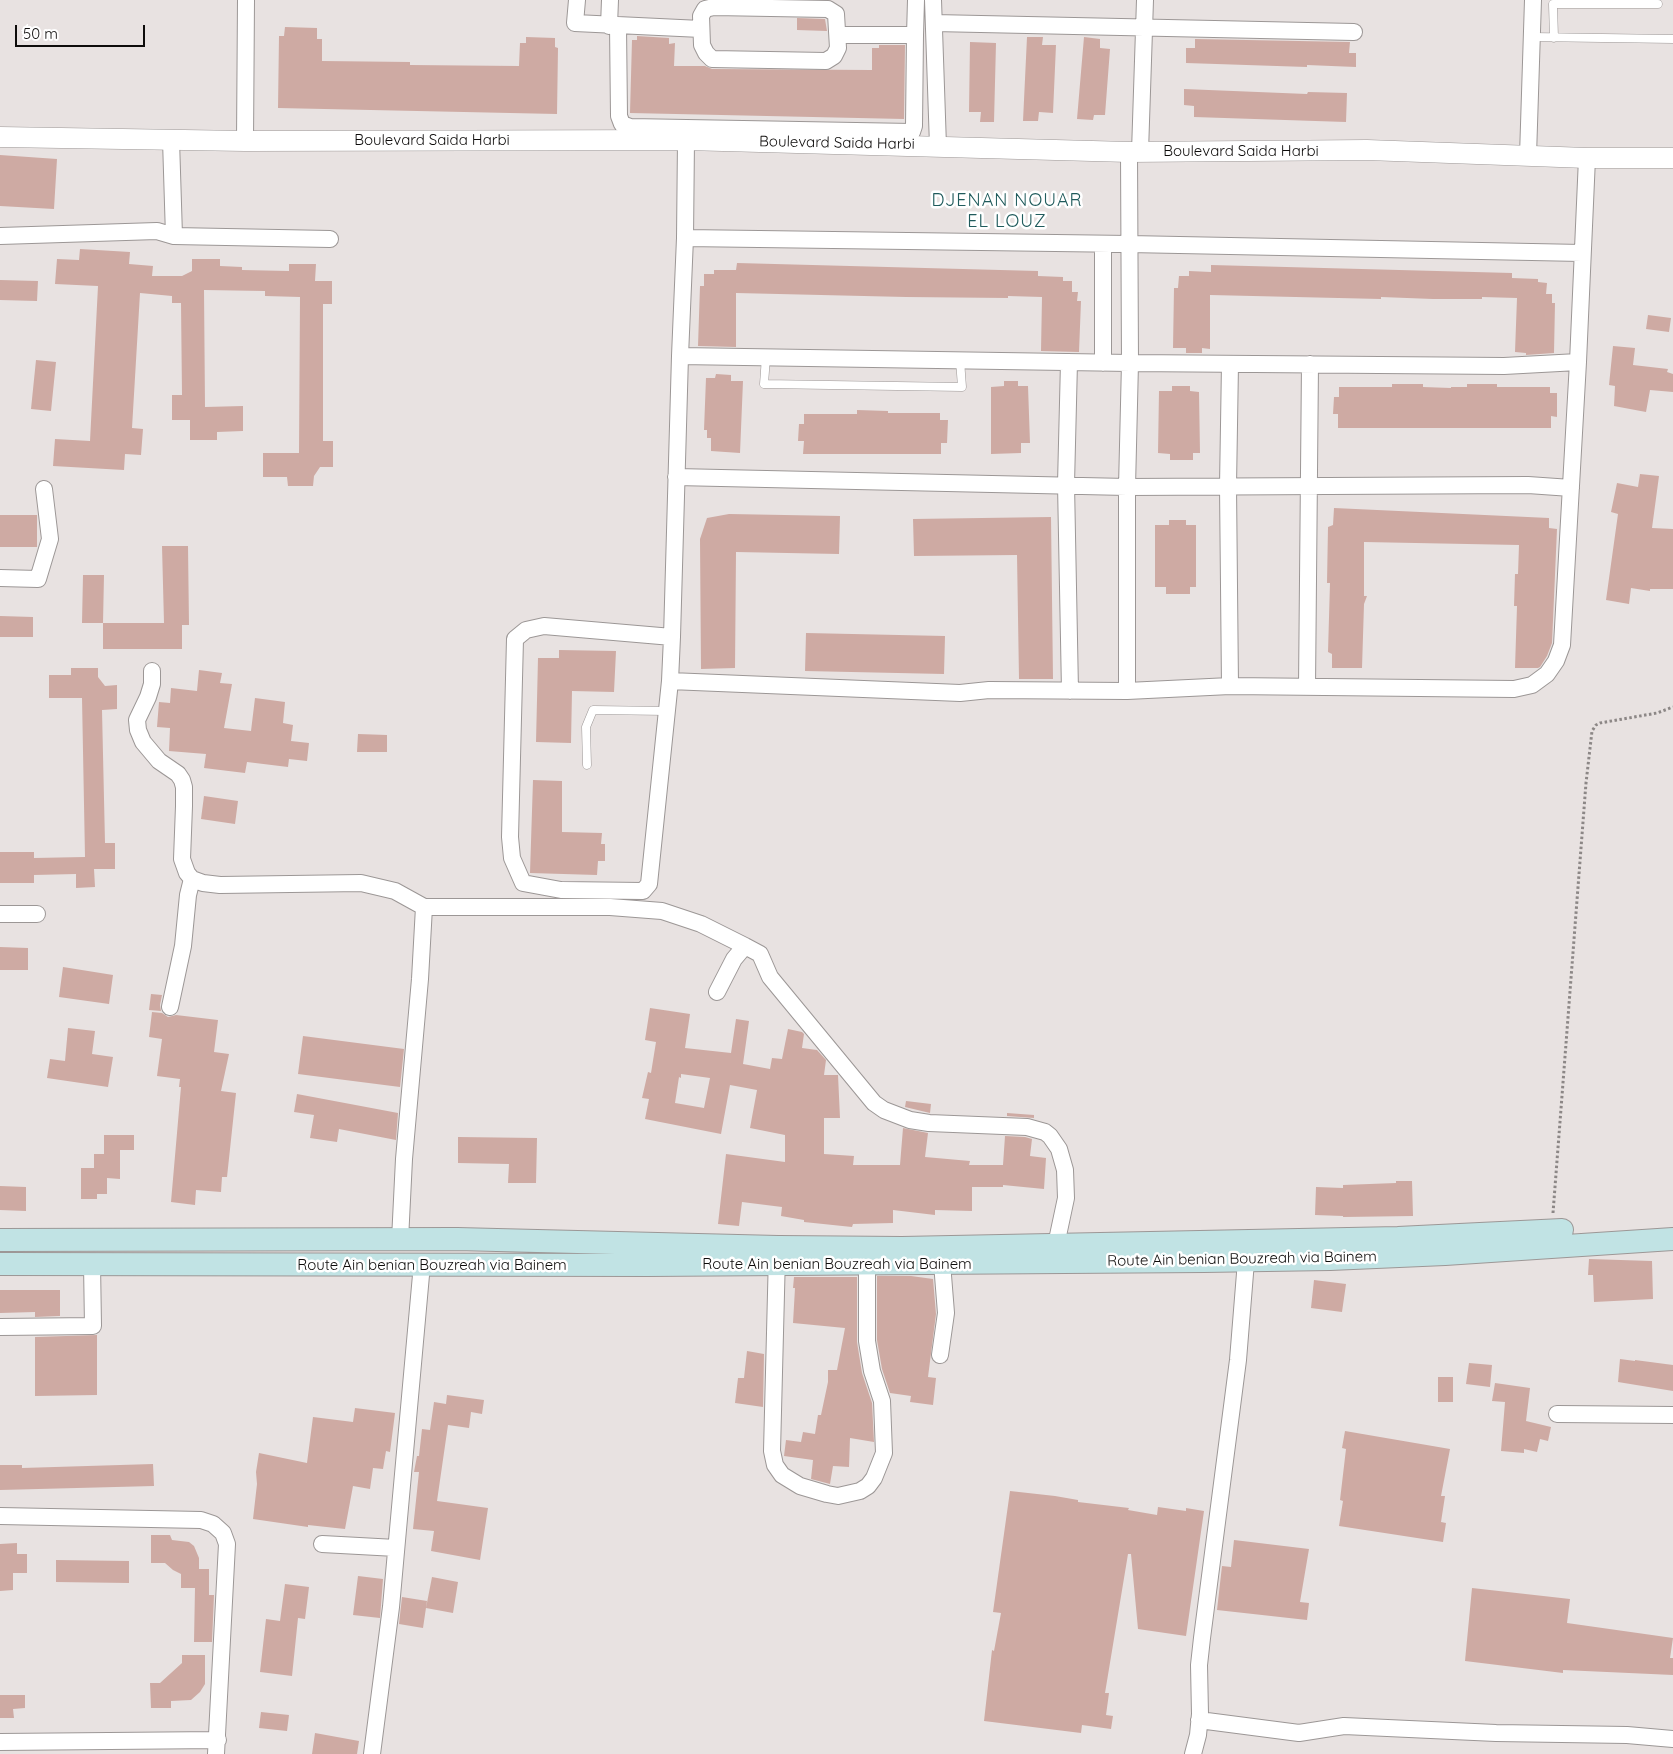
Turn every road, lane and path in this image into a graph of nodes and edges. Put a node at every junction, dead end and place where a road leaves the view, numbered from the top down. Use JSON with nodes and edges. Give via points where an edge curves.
{"nodes":[{"id":1,"x":246,"y":0,"type":"edge"},
{"id":2,"x":576,"y":0,"type":"edge"},
{"id":3,"x":610,"y":0,"type":"edge"},
{"id":4,"x":916,"y":0,"type":"edge"},
{"id":5,"x":933,"y":0,"type":"edge"},
{"id":6,"x":1145,"y":0,"type":"edge"},
{"id":7,"x":1533,"y":0,"type":"edge"},
{"id":8,"x":1553,"y":2,"type":"edge"},
{"id":9,"x":1658,"y":4,"type":"dead end"},
{"id":10,"x":934,"y":23,"type":"junction"},
{"id":11,"x":613,"y":26,"type":"junction"},
{"id":12,"x":1144,"y":27,"type":"junction"},
{"id":13,"x":701,"y":29,"type":"junction"},
{"id":14,"x":1354,"y":32,"type":"dead end"},
{"id":15,"x":838,"y":35,"type":"junction"},
{"id":16,"x":915,"y":35,"type":"junction"},
{"id":17,"x":1532,"y":38,"type":"junction"},
{"id":18,"x":1554,"y":38,"type":"junction"},
{"id":19,"x":1673,"y":40,"type":"edge"},
{"id":20,"x":0,"y":137,"type":"edge"},
{"id":21,"x":171,"y":140,"type":"junction"},
{"id":22,"x":686,"y":140,"type":"junction"},
{"id":23,"x":246,"y":141,"type":"junction"},
{"id":24,"x":938,"y":146,"type":"junction"},
{"id":25,"x":1134,"y":152,"type":"junction"},
{"id":26,"x":1528,"y":156,"type":"junction"},
{"id":27,"x":1587,"y":158,"type":"junction"},
{"id":28,"x":1673,"y":158,"type":"edge"},
{"id":29,"x":0,"y":236,"type":"edge"},
{"id":30,"x":174,"y":236,"type":"junction"},
{"id":31,"x":685,"y":238,"type":"junction"},
{"id":32,"x":330,"y":239,"type":"dead end"},
{"id":33,"x":1103,"y":244,"type":"junction"},
{"id":34,"x":1129,"y":244,"type":"junction"},
{"id":35,"x":1582,"y":252,"type":"junction"},
{"id":36,"x":680,"y":356,"type":"junction"},
{"id":37,"x":766,"y":357,"type":"junction"},
{"id":38,"x":960,"y":360,"type":"junction"},
{"id":39,"x":1069,"y":362,"type":"junction"},
{"id":40,"x":1103,"y":362,"type":"junction"},
{"id":41,"x":1578,"y":362,"type":"junction"},
{"id":42,"x":1130,"y":363,"type":"junction"},
{"id":43,"x":1230,"y":364,"type":"junction"},
{"id":44,"x":1310,"y":364,"type":"junction"},
{"id":45,"x":676,"y":477,"type":"junction"},
{"id":46,"x":1066,"y":484,"type":"junction"},
{"id":47,"x":1228,"y":486,"type":"junction"},
{"id":48,"x":1309,"y":486,"type":"junction"},
{"id":49,"x":1127,"y":487,"type":"junction"},
{"id":50,"x":1571,"y":488,"type":"junction"},
{"id":51,"x":44,"y":489,"type":"dead end"},
{"id":52,"x":0,"y":578,"type":"edge"},
{"id":53,"x":672,"y":637,"type":"junction"},
{"id":54,"x":152,"y":671,"type":"dead end"},
{"id":55,"x":670,"y":681,"type":"junction"},
{"id":56,"x":1230,"y":686,"type":"junction"},
{"id":57,"x":1307,"y":687,"type":"junction"},
{"id":58,"x":1070,"y":691,"type":"junction"},
{"id":59,"x":1127,"y":691,"type":"junction"},
{"id":60,"x":1673,"y":707,"type":"edge"},
{"id":61,"x":667,"y":711,"type":"junction"},
{"id":62,"x":587,"y":765,"type":"dead end"},
{"id":63,"x":192,"y":880,"type":"junction"},
{"id":64,"x":643,"y":891,"type":"junction"},
{"id":65,"x":424,"y":907,"type":"junction"},
{"id":66,"x":662,"y":911,"type":"junction"},
{"id":67,"x":0,"y":914,"type":"edge"},
{"id":68,"x":37,"y":914,"type":"dead end"},
{"id":69,"x":745,"y":946,"type":"junction"},
{"id":70,"x":717,"y":992,"type":"dead end"},
{"id":71,"x":170,"y":1007,"type":"dead end"},
{"id":72,"x":1673,"y":1224,"type":"edge"},
{"id":73,"x":1552,"y":1231,"type":"junction"},
{"id":74,"x":1673,"y":1239,"type":"edge"},
{"id":75,"x":0,"y":1240,"type":"edge"},
{"id":76,"x":400,"y":1240,"type":"junction"},
{"id":77,"x":1056,"y":1245,"type":"junction"},
{"id":78,"x":1245,"y":1251,"type":"junction"},
{"id":79,"x":777,"y":1255,"type":"junction"},
{"id":80,"x":867,"y":1263,"type":"junction"},
{"id":81,"x":942,"y":1263,"type":"junction"},
{"id":82,"x":0,"y":1264,"type":"edge"},
{"id":83,"x":92,"y":1264,"type":"junction"},
{"id":84,"x":422,"y":1264,"type":"junction"},
{"id":85,"x":0,"y":1327,"type":"edge"},
{"id":86,"x":940,"y":1355,"type":"dead end"},
{"id":87,"x":1557,"y":1414,"type":"dead end"},
{"id":88,"x":1673,"y":1415,"type":"edge"},
{"id":89,"x":0,"y":1516,"type":"edge"},
{"id":90,"x":322,"y":1544,"type":"dead end"},
{"id":91,"x":396,"y":1548,"type":"junction"},
{"id":92,"x":1199,"y":1720,"type":"junction"},
{"id":93,"x":1673,"y":1739,"type":"edge"},
{"id":94,"x":0,"y":1742,"type":"edge"},
{"id":95,"x":217,"y":1747,"type":"edge"},
{"id":96,"x":372,"y":1754,"type":"edge"},
{"id":97,"x":1194,"y":1754,"type":"edge"}],
"edges":[{"from":1,"to":23,"type":"street"},
{"from":2,"to":11,"type":"street","via":[[576,23]]},
{"from":3,"to":11,"type":"street"},
{"from":4,"to":16,"type":"street"},
{"from":5,"to":10,"type":"street"},
{"from":6,"to":12,"type":"street"},
{"from":7,"to":17,"type":"street"},
{"from":8,"to":9,"type":"lane"},
{"from":8,"to":18,"type":"lane"},
{"from":10,"to":12,"type":"street"},
{"from":10,"to":24,"type":"street"},
{"from":11,"to":13,"type":"street"},
{"from":11,"to":16,"type":"street","via":[[619,116],[622,124],[630,127],[912,132]]},
{"from":12,"to":14,"type":"street"},
{"from":12,"to":25,"type":"street"},
{"from":13,"to":15,"type":"street","via":[[705,9],[714,7],[828,9],[836,14]]},
{"from":13,"to":15,"type":"street","via":[[702,45],[712,59],[826,61],[838,48]]},
{"from":15,"to":16,"type":"street"},
{"from":17,"to":18,"type":"lane"},
{"from":17,"to":26,"type":"street"},
{"from":18,"to":19,"type":"lane"},
{"from":20,"to":21,"type":"street","name":"Boulevard Saida Harbi"},
{"from":21,"to":23,"type":"street","name":"Boulevard Saida Harbi"},
{"from":21,"to":30,"type":"street"},
{"from":22,"to":23,"type":"street","name":"Boulevard Saida Harbi"},
{"from":22,"to":24,"type":"street","name":"Boulevard Saida Harbi"},
{"from":22,"to":31,"type":"street"},
{"from":24,"to":25,"type":"street","name":"Boulevard Saida Harbi"},
{"from":25,"to":26,"type":"street","name":"Boulevard Saida Harbi","via":[[1367,150]]},
{"from":25,"to":34,"type":"street"},
{"from":26,"to":27,"type":"street","name":"Boulevard Saida Harbi"},
{"from":27,"to":28,"type":"street","name":"Boulevard Saida Harbi"},
{"from":27,"to":35,"type":"street"},
{"from":29,"to":30,"type":"street","via":[[157,231]]},
{"from":30,"to":32,"type":"street"},
{"from":31,"to":33,"type":"street"},
{"from":31,"to":36,"type":"street"},
{"from":33,"to":34,"type":"street"},
{"from":33,"to":40,"type":"street"},
{"from":34,"to":35,"type":"street"},
{"from":34,"to":42,"type":"street"},
{"from":35,"to":41,"type":"street"},
{"from":36,"to":37,"type":"street"},
{"from":36,"to":45,"type":"street"},
{"from":37,"to":38,"type":"street"},
{"from":37,"to":38,"type":"lane","via":[[764,384],[962,387]]},
{"from":38,"to":39,"type":"street"},
{"from":39,"to":40,"type":"street"},
{"from":39,"to":46,"type":"street"},
{"from":40,"to":42,"type":"street"},
{"from":41,"to":44,"type":"street","via":[[1504,366]]},
{"from":41,"to":50,"type":"street"},
{"from":42,"to":43,"type":"street"},
{"from":42,"to":49,"type":"street"},
{"from":43,"to":44,"type":"street"},
{"from":43,"to":47,"type":"street"},
{"from":44,"to":48,"type":"street"},
{"from":45,"to":46,"type":"street"},
{"from":45,"to":53,"type":"street"},
{"from":46,"to":49,"type":"street"},
{"from":46,"to":58,"type":"street"},
{"from":47,"to":48,"type":"street"},
{"from":47,"to":49,"type":"street"},
{"from":47,"to":56,"type":"street"},
{"from":48,"to":50,"type":"street","via":[[1528,484]]},
{"from":48,"to":57,"type":"street"},
{"from":49,"to":59,"type":"street"},
{"from":50,"to":57,"type":"street","via":[[1562,644],[1547,674],[1532,685],[1514,690]]},
{"from":51,"to":52,"type":"street","via":[[50,539],[38,579]]},
{"from":53,"to":55,"type":"street"},
{"from":53,"to":64,"type":"street","via":[[544,626],[526,630],[515,640],[510,837],[512,858],[523,883],[561,890]]},
{"from":54,"to":63,"type":"street","via":[[148,698],[137,720],[138,730],[143,742],[159,761],[182,780],[182,859]]},
{"from":55,"to":58,"type":"street","via":[[960,693]]},
{"from":55,"to":61,"type":"street"},
{"from":56,"to":57,"type":"street"},
{"from":56,"to":59,"type":"street"},
{"from":58,"to":59,"type":"street"},
{"from":60,"to":73,"type":"path","via":[[1600,723],[1592,731]]},
{"from":61,"to":62,"type":"lane","via":[[593,710],[586,726]]},
{"from":61,"to":64,"type":"street","via":[[649,884]]},
{"from":63,"to":65,"type":"street","via":[[220,885],[361,882],[395,891]]},
{"from":63,"to":71,"type":"street"},
{"from":64,"to":66,"type":"street"},
{"from":65,"to":66,"type":"street","via":[[610,907]]},
{"from":65,"to":76,"type":"street"},
{"from":66,"to":69,"type":"street","via":[[701,924]]},
{"from":67,"to":68,"type":"street"},
{"from":69,"to":70,"type":"street","via":[[734,959]]},
{"from":69,"to":77,"type":"street","via":[[760,954],[770,977],[874,1103],[884,1110],[929,1123],[1027,1127],[1050,1136],[1059,1148],[1066,1185]]},
{"from":72,"to":73,"type":"main road","name":"Route Ain benian Bouzreah via Bainem"},
{"from":73,"to":78,"type":"main road","name":"Route Ain benian Bouzreah via Bainem","via":[[1398,1238]]},
{"from":74,"to":78,"type":"main road","name":"Route Ain benian Bouzreah via Bainem","via":[[1330,1259]]},
{"from":75,"to":76,"type":"main road","name":"Route Ain benian Bouzreah via Bainem"},
{"from":76,"to":79,"type":"main road","name":"Route Ain benian Bouzreah via Bainem","via":[[457,1239]]},
{"from":77,"to":78,"type":"main road","name":"Route Ain benian Bouzreah via Bainem"},
{"from":77,"to":79,"type":"main road","name":"Route Ain benian Bouzreah via Bainem","via":[[902,1248]]},
{"from":78,"to":81,"type":"main road","name":"Route Ain benian Bouzreah via Bainem"},
{"from":78,"to":92,"type":"street","via":[[1238,1360],[1199,1665]]},
{"from":79,"to":80,"type":"main road","name":"Route Ain benian Bouzreah via Bainem"},
{"from":79,"to":80,"type":"street","via":[[772,1450],[775,1465],[782,1476],[800,1486],[838,1496],[868,1486],[884,1453],[882,1402],[867,1341]]},
{"from":79,"to":84,"type":"main road","name":"Route Ain benian Bouzreah via Bainem"},
{"from":80,"to":81,"type":"main road","name":"Route Ain benian Bouzreah via Bainem"},
{"from":81,"to":86,"type":"street","via":[[946,1313]]},
{"from":82,"to":83,"type":"main road","name":"Route Ain benian Bouzreah via Bainem"},
{"from":83,"to":84,"type":"main road","name":"Route Ain benian Bouzreah via Bainem"},
{"from":83,"to":85,"type":"street","via":[[93,1326]]},
{"from":84,"to":91,"type":"street"},
{"from":87,"to":88,"type":"street"},
{"from":89,"to":95,"type":"street","via":[[201,1520],[213,1524],[223,1533],[227,1544]]},
{"from":90,"to":91,"type":"street"},
{"from":91,"to":96,"type":"street"},
{"from":92,"to":93,"type":"street","via":[[1299,1733],[1333,1726],[1353,1726]]},
{"from":92,"to":97,"type":"street"},
{"from":94,"to":95,"type":"street"}]}
